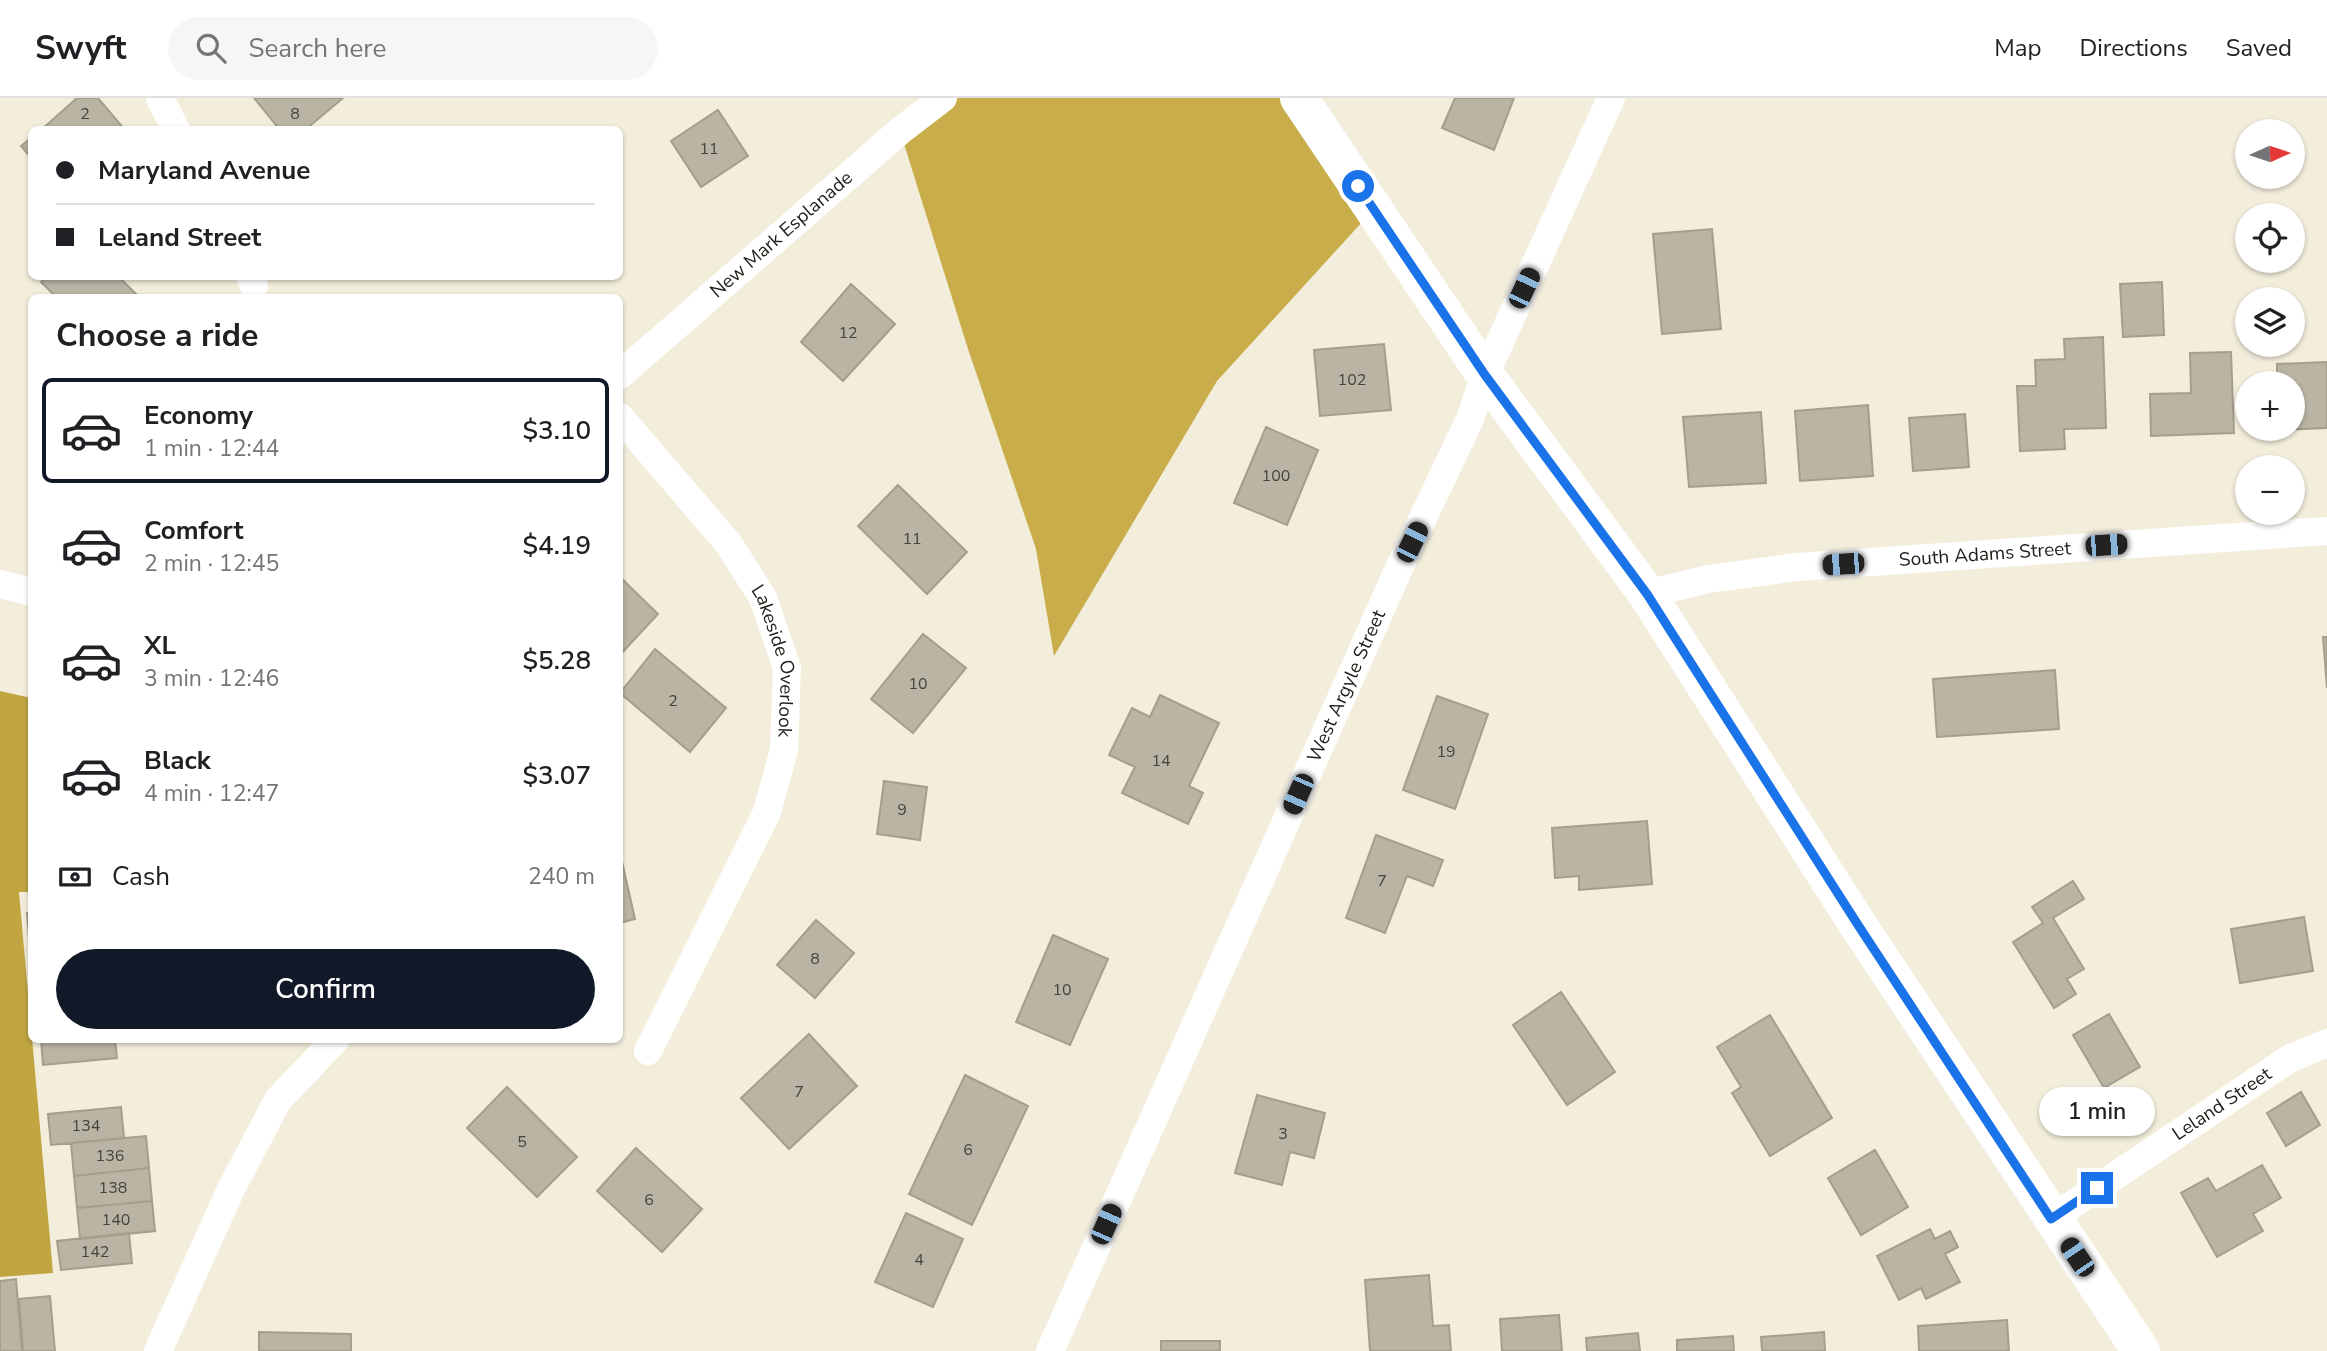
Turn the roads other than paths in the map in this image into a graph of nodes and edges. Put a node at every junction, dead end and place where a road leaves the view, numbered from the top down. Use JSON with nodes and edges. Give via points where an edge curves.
{"nodes":[{"id":1,"x":160,"y":98,"type":"edge"},
{"id":2,"x":943,"y":98,"type":"edge"},
{"id":3,"x":1299,"y":98,"type":"edge"},
{"id":4,"x":1611,"y":98,"type":"edge"},
{"id":5,"x":174,"y":126,"type":"edge"},
{"id":6,"x":623,"y":372,"type":"edge"},
{"id":7,"x":1485,"y":375,"type":"junction"},
{"id":8,"x":623,"y":420,"type":"edge"},
{"id":9,"x":2327,"y":531,"type":"edge"},
{"id":10,"x":0,"y":584,"type":"edge"},
{"id":11,"x":28,"y":591,"type":"edge"},
{"id":12,"x":1647,"y":594,"type":"junction"},
{"id":13,"x":332,"y":1043,"type":"edge"},
{"id":14,"x":2327,"y":1043,"type":"edge"},
{"id":15,"x":648,"y":1051,"type":"dead end"},
{"id":16,"x":2051,"y":1219,"type":"junction"},
{"id":17,"x":158,"y":1351,"type":"edge"},
{"id":18,"x":1050,"y":1351,"type":"edge"},
{"id":19,"x":2141,"y":1351,"type":"edge"}],
"edges":[{"from":1,"to":5,"type":"street"},
{"from":2,"to":6,"type":"street","name":"New Mark Esplanade"},
{"from":3,"to":7,"type":"main road"},
{"from":4,"to":7,"type":"street","name":"West Argyle Street"},
{"from":7,"to":12,"type":"main road"},
{"from":7,"to":18,"type":"street","name":"West Argyle Street","via":[[1470,419]]},
{"from":8,"to":15,"type":"street","name":"Lakeside Overlook","via":[[728,543],[763,598],[787,668],[784,750],[767,812]]},
{"from":9,"to":12,"type":"street","name":"South Adams Street","via":[[1797,567],[1708,579]]},
{"from":10,"to":11,"type":"street"},
{"from":12,"to":16,"type":"main road"},
{"from":13,"to":17,"type":"street","via":[[278,1100],[231,1189]]},
{"from":14,"to":16,"type":"street","name":"Leland Street","via":[[2288,1059]]},
{"from":16,"to":19,"type":"main road"}]}
